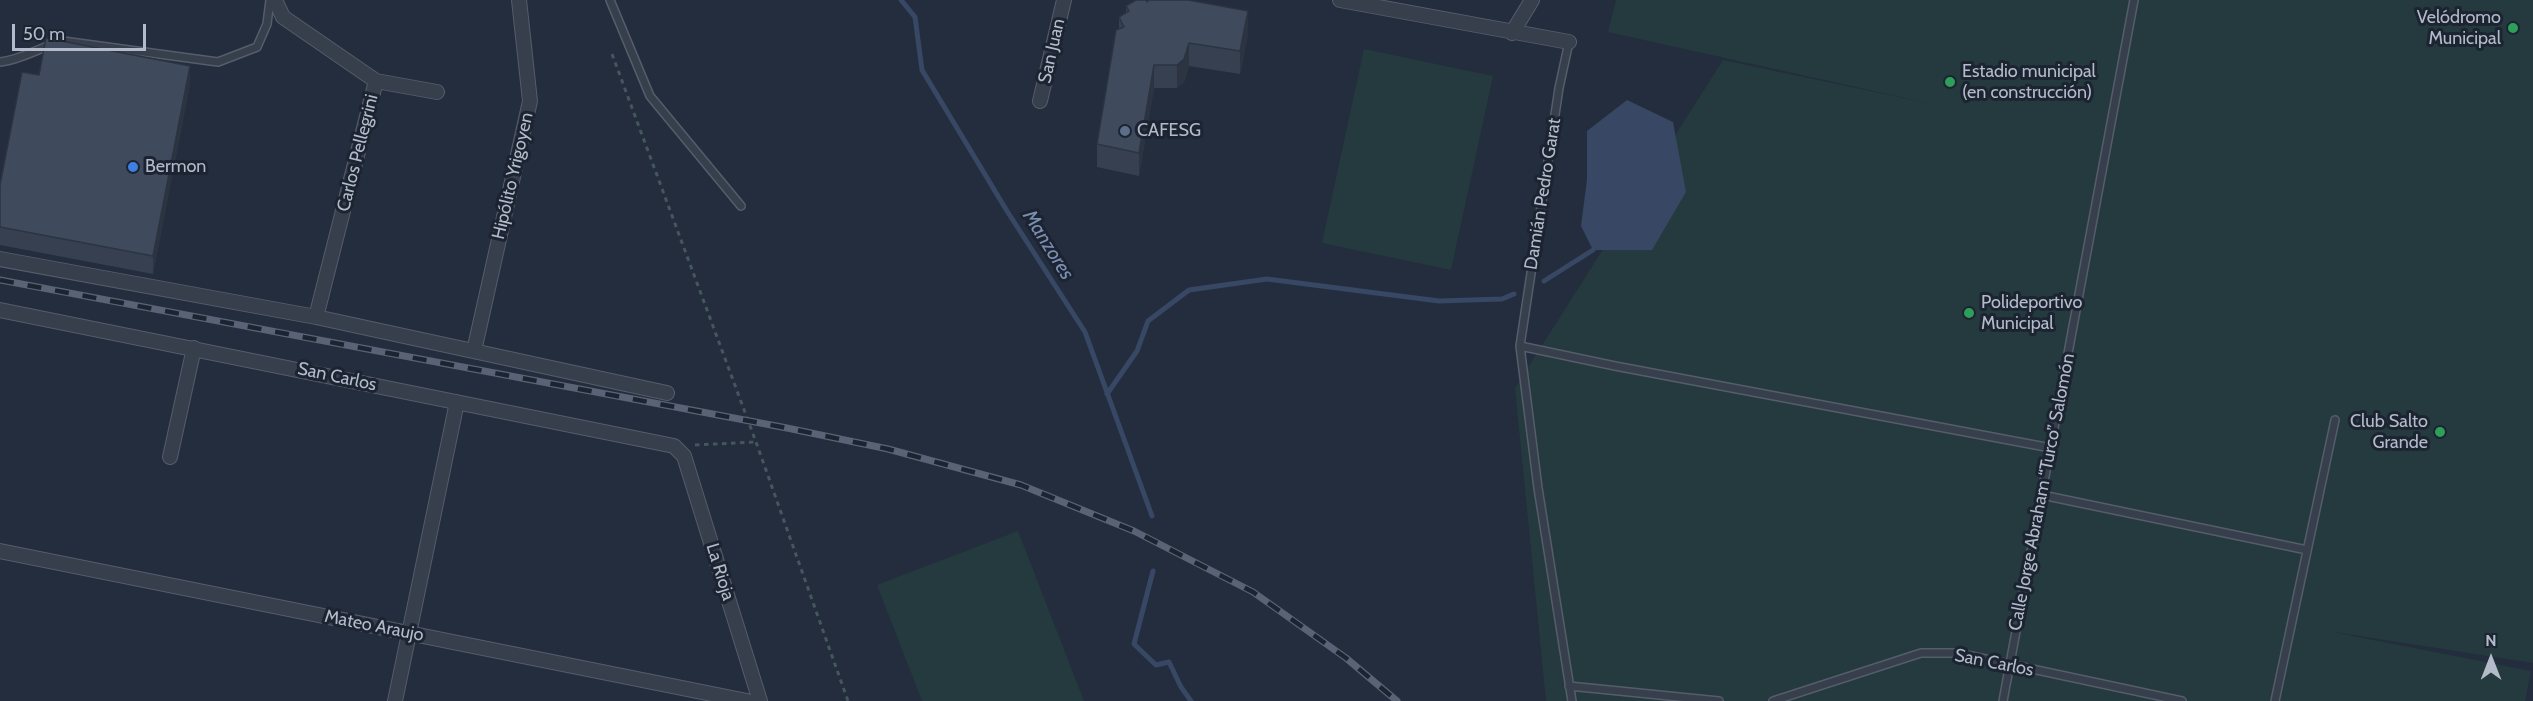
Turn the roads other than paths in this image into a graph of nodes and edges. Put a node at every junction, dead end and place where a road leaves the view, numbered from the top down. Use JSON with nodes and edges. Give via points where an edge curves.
{"nodes":[{"id":1,"x":270,"y":0,"type":"edge"},
{"id":2,"x":275,"y":0,"type":"edge"},
{"id":3,"x":519,"y":0,"type":"edge"},
{"id":4,"x":610,"y":0,"type":"edge"},
{"id":5,"x":1064,"y":0,"type":"edge"},
{"id":6,"x":1340,"y":0,"type":"edge"},
{"id":7,"x":1532,"y":0,"type":"edge"},
{"id":8,"x":2134,"y":0,"type":"edge"},
{"id":9,"x":1512,"y":33,"type":"junction"},
{"id":10,"x":1569,"y":42,"type":"joint"},
{"id":11,"x":0,"y":62,"type":"edge"},
{"id":12,"x":376,"y":81,"type":"junction"},
{"id":13,"x":437,"y":92,"type":"dead end"},
{"id":14,"x":1040,"y":101,"type":"dead end"},
{"id":15,"x":741,"y":206,"type":"dead end"},
{"id":16,"x":0,"y":259,"type":"edge"},
{"id":17,"x":0,"y":310,"type":"edge"},
{"id":18,"x":316,"y":317,"type":"junction"},
{"id":19,"x":1520,"y":346,"type":"junction"},
{"id":20,"x":194,"y":348,"type":"junction"},
{"id":21,"x":474,"y":351,"type":"junction"},
{"id":22,"x":667,"y":393,"type":"dead end"},
{"id":23,"x":457,"y":402,"type":"junction"},
{"id":24,"x":2335,"y":420,"type":"dead end"},
{"id":25,"x":674,"y":446,"type":"joint"},
{"id":26,"x":2051,"y":448,"type":"junction"},
{"id":27,"x":170,"y":457,"type":"dead end"},
{"id":28,"x":2042,"y":495,"type":"junction"},
{"id":29,"x":2307,"y":550,"type":"junction"},
{"id":30,"x":0,"y":551,"type":"edge"},
{"id":31,"x":408,"y":633,"type":"junction"},
{"id":32,"x":2009,"y":665,"type":"junction"},
{"id":33,"x":1569,"y":686,"type":"junction"},
{"id":34,"x":395,"y":701,"type":"edge"},
{"id":35,"x":747,"y":701,"type":"edge"},
{"id":36,"x":760,"y":701,"type":"edge"},
{"id":37,"x":1572,"y":701,"type":"edge"},
{"id":38,"x":1719,"y":701,"type":"edge"},
{"id":39,"x":1773,"y":701,"type":"edge"},
{"id":40,"x":2002,"y":701,"type":"edge"},
{"id":41,"x":2182,"y":701,"type":"edge"},
{"id":42,"x":2275,"y":701,"type":"edge"}],
"edges":[{"from":1,"to":11,"type":"lane","via":[[267,24],[257,47],[218,62],[63,41]]},
{"from":2,"to":12,"type":"street","name":"Carlos Pellegrini","via":[[283,17]]},
{"from":3,"to":21,"type":"street","name":"Hipólito Yrigoyen","via":[[530,101]]},
{"from":4,"to":15,"type":"lane","via":[[650,96]]},
{"from":5,"to":14,"type":"street","name":"San Juan"},
{"from":6,"to":9,"type":"street"},
{"from":7,"to":9,"type":"street"},
{"from":8,"to":26,"type":"lane","name":"Calle Jorge Abraham “Turco” Salomón"},
{"from":9,"to":10,"type":"street"},
{"from":10,"to":19,"type":"lane","name":"Damián Pedro Garat"},
{"from":12,"to":13,"type":"street"},
{"from":12,"to":18,"type":"street","name":"Carlos Pellegrini"},
{"from":16,"to":18,"type":"street"},
{"from":17,"to":20,"type":"street","name":"San Carlos"},
{"from":18,"to":21,"type":"street"},
{"from":19,"to":26,"type":"lane"},
{"from":19,"to":33,"type":"lane","name":"Damián Pedro Garat"},
{"from":20,"to":23,"type":"street","name":"San Carlos"},
{"from":20,"to":27,"type":"street"},
{"from":21,"to":22,"type":"street"},
{"from":23,"to":25,"type":"street","name":"San Carlos"},
{"from":23,"to":31,"type":"street"},
{"from":24,"to":29,"type":"lane"},
{"from":25,"to":36,"type":"street","name":"La Rioja","via":[[684,456]]},
{"from":26,"to":28,"type":"lane","name":"Calle Jorge Abraham “Turco” Salomón"},
{"from":28,"to":29,"type":"lane"},
{"from":28,"to":32,"type":"lane","name":"Calle Jorge Abraham “Turco” Salomón"},
{"from":29,"to":42,"type":"lane"},
{"from":30,"to":31,"type":"street","name":"Mateo Araujo"},
{"from":31,"to":34,"type":"street"},
{"from":31,"to":35,"type":"street","name":"Mateo Araujo"},
{"from":32,"to":39,"type":"lane","name":"San Carlos","via":[[1957,653],[1921,653]]},
{"from":32,"to":40,"type":"lane","name":"Calle Jorge Abraham “Turco” Salomón"},
{"from":32,"to":41,"type":"lane","name":"San Carlos"},
{"from":33,"to":37,"type":"lane","name":"Damián Pedro Garat"},
{"from":33,"to":38,"type":"lane"}]}
